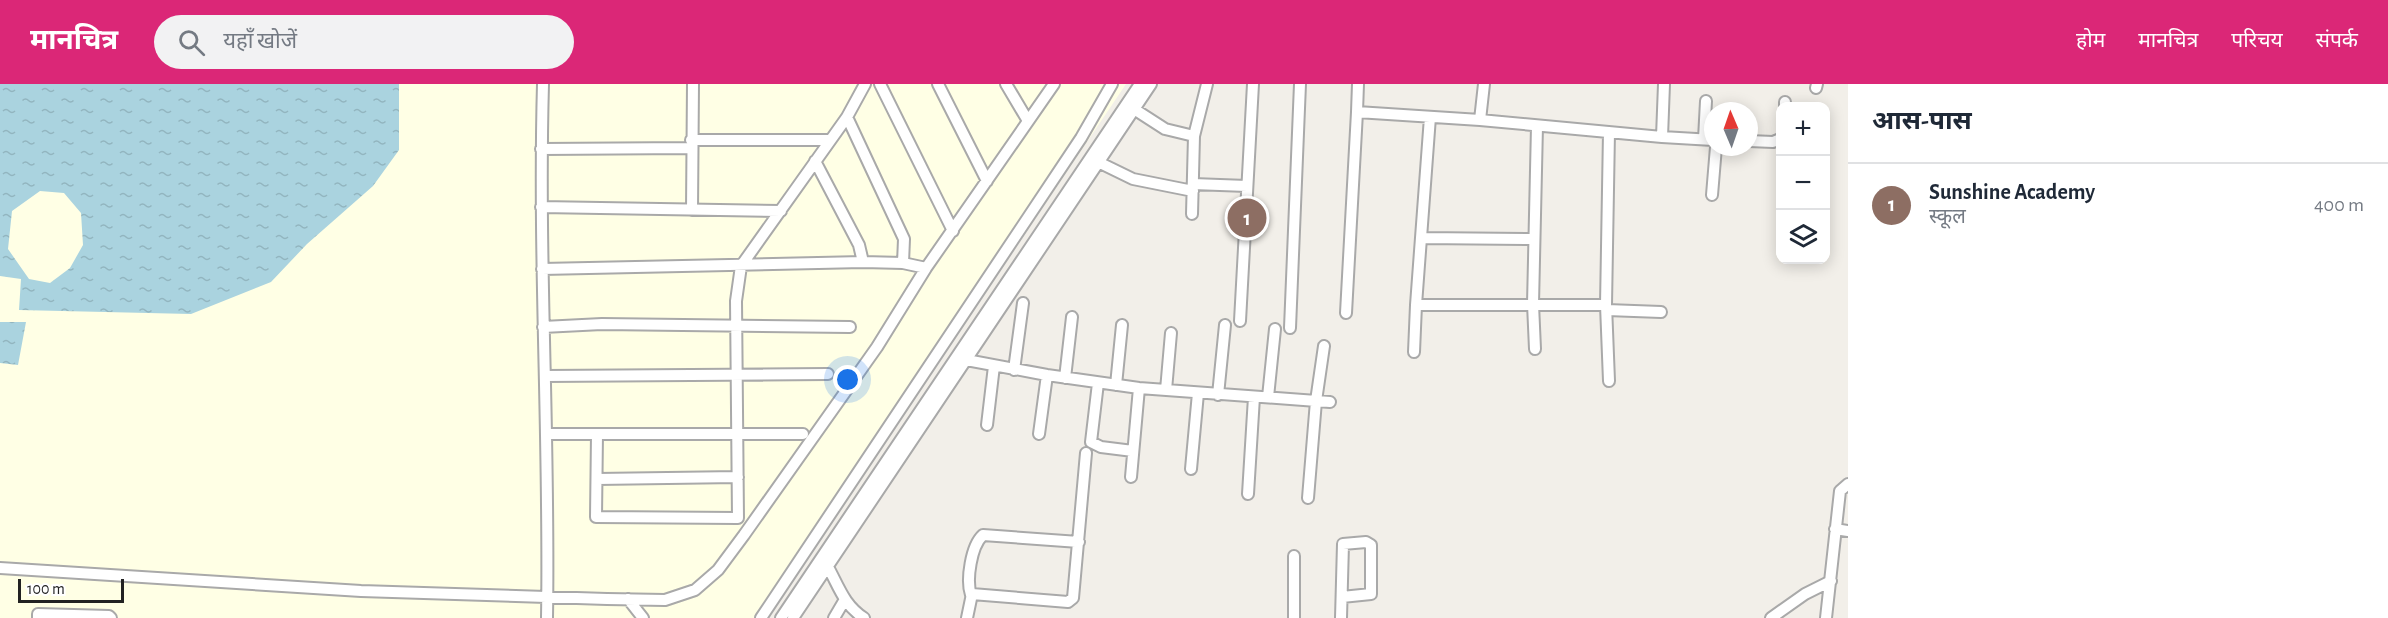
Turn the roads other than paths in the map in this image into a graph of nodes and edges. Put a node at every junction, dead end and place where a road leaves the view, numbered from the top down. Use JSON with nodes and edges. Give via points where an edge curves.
{"nodes":[{"id":1,"x":543,"y":84,"type":"edge"},
{"id":2,"x":693,"y":84,"type":"edge"},
{"id":3,"x":865,"y":84,"type":"edge"},
{"id":4,"x":880,"y":84,"type":"edge"},
{"id":5,"x":938,"y":84,"type":"edge"},
{"id":6,"x":1006,"y":84,"type":"edge"},
{"id":7,"x":1054,"y":84,"type":"edge"},
{"id":8,"x":1112,"y":84,"type":"edge"},
{"id":9,"x":1140,"y":84,"type":"edge"},
{"id":10,"x":1151,"y":84,"type":"edge"},
{"id":11,"x":1207,"y":84,"type":"edge"},
{"id":12,"x":1253,"y":84,"type":"edge"},
{"id":13,"x":1300,"y":84,"type":"edge"},
{"id":14,"x":1358,"y":84,"type":"edge"},
{"id":15,"x":1484,"y":84,"type":"edge"},
{"id":16,"x":1664,"y":84,"type":"edge"},
{"id":17,"x":1134,"y":109,"type":"junction"},
{"id":18,"x":1356,"y":112,"type":"junction"},
{"id":19,"x":847,"y":117,"type":"junction"},
{"id":20,"x":1430,"y":117,"type":"junction"},
{"id":21,"x":1480,"y":120,"type":"junction"},
{"id":22,"x":1028,"y":121,"type":"junction"},
{"id":23,"x":1537,"y":126,"type":"junction"},
{"id":24,"x":1609,"y":132,"type":"junction"},
{"id":25,"x":1194,"y":136,"type":"junction"},
{"id":26,"x":1662,"y":137,"type":"junction"},
{"id":27,"x":1704,"y":139,"type":"edge"},
{"id":28,"x":829,"y":140,"type":"junction"},
{"id":29,"x":1758,"y":141,"type":"edge"},
{"id":30,"x":1776,"y":141,"type":"edge"},
{"id":31,"x":691,"y":144,"type":"junction"},
{"id":32,"x":541,"y":149,"type":"junction"},
{"id":33,"x":1715,"y":156,"type":"edge"},
{"id":34,"x":1095,"y":160,"type":"junction"},
{"id":35,"x":815,"y":161,"type":"junction"},
{"id":36,"x":987,"y":181,"type":"junction"},
{"id":37,"x":1247,"y":186,"type":"junction"},
{"id":38,"x":1193,"y":188,"type":"junction"},
{"id":39,"x":1712,"y":195,"type":"dead end"},
{"id":40,"x":541,"y":207,"type":"junction"},
{"id":41,"x":692,"y":210,"type":"junction"},
{"id":42,"x":781,"y":210,"type":"junction"},
{"id":43,"x":1192,"y":214,"type":"dead end"},
{"id":44,"x":953,"y":231,"type":"junction"},
{"id":45,"x":1421,"y":238,"type":"junction"},
{"id":46,"x":1534,"y":239,"type":"junction"},
{"id":47,"x":863,"y":262,"type":"junction"},
{"id":48,"x":903,"y":263,"type":"junction"},
{"id":49,"x":741,"y":266,"type":"junction"},
{"id":50,"x":926,"y":268,"type":"junction"},
{"id":51,"x":542,"y":269,"type":"junction"},
{"id":52,"x":1023,"y":303,"type":"dead end"},
{"id":53,"x":1533,"y":304,"type":"junction"},
{"id":54,"x":1416,"y":305,"type":"junction"},
{"id":55,"x":1606,"y":308,"type":"junction"},
{"id":56,"x":1661,"y":312,"type":"dead end"},
{"id":57,"x":1346,"y":313,"type":"dead end"},
{"id":58,"x":1072,"y":317,"type":"dead end"},
{"id":59,"x":1240,"y":321,"type":"dead end"},
{"id":60,"x":1122,"y":325,"type":"dead end"},
{"id":61,"x":1225,"y":325,"type":"dead end"},
{"id":62,"x":737,"y":326,"type":"junction"},
{"id":63,"x":543,"y":327,"type":"junction"},
{"id":64,"x":850,"y":327,"type":"dead end"},
{"id":65,"x":1290,"y":328,"type":"dead end"},
{"id":66,"x":1275,"y":330,"type":"dead end"},
{"id":67,"x":1171,"y":333,"type":"dead end"},
{"id":68,"x":1324,"y":346,"type":"dead end"},
{"id":69,"x":1534,"y":350,"type":"dead end"},
{"id":70,"x":1414,"y":352,"type":"dead end"},
{"id":71,"x":962,"y":360,"type":"junction"},
{"id":72,"x":994,"y":366,"type":"junction"},
{"id":73,"x":1014,"y":370,"type":"junction"},
{"id":74,"x":828,"y":374,"type":"dead end"},
{"id":75,"x":1047,"y":375,"type":"junction"},
{"id":76,"x":545,"y":376,"type":"junction"},
{"id":77,"x":737,"y":376,"type":"junction"},
{"id":78,"x":1065,"y":378,"type":"junction"},
{"id":79,"x":1609,"y":381,"type":"dead end"},
{"id":80,"x":1098,"y":383,"type":"junction"},
{"id":81,"x":1116,"y":385,"type":"junction"},
{"id":82,"x":1139,"y":388,"type":"junction"},
{"id":83,"x":1166,"y":390,"type":"junction"},
{"id":84,"x":1198,"y":393,"type":"junction"},
{"id":85,"x":1218,"y":395,"type":"junction"},
{"id":86,"x":1254,"y":397,"type":"junction"},
{"id":87,"x":1268,"y":397,"type":"junction"},
{"id":88,"x":1316,"y":401,"type":"junction"},
{"id":89,"x":1330,"y":402,"type":"dead end"},
{"id":90,"x":987,"y":425,"type":"dead end"},
{"id":91,"x":547,"y":434,"type":"junction"},
{"id":92,"x":597,"y":434,"type":"junction"},
{"id":93,"x":738,"y":434,"type":"junction"},
{"id":94,"x":803,"y":434,"type":"dead end"},
{"id":95,"x":1039,"y":434,"type":"dead end"},
{"id":96,"x":1133,"y":451,"type":"junction"},
{"id":97,"x":1086,"y":453,"type":"dead end"},
{"id":98,"x":1191,"y":469,"type":"dead end"},
{"id":99,"x":738,"y":477,"type":"junction"},
{"id":100,"x":1131,"y":477,"type":"dead end"},
{"id":101,"x":597,"y":479,"type":"junction"},
{"id":102,"x":1848,"y":484,"type":"edge"},
{"id":103,"x":1248,"y":494,"type":"dead end"},
{"id":104,"x":1308,"y":498,"type":"dead end"},
{"id":105,"x":1835,"y":529,"type":"junction"},
{"id":106,"x":1848,"y":531,"type":"edge"},
{"id":107,"x":1079,"y":542,"type":"junction"},
{"id":108,"x":1294,"y":556,"type":"dead end"},
{"id":109,"x":824,"y":564,"type":"junction"},
{"id":110,"x":0,"y":568,"type":"edge"},
{"id":111,"x":1831,"y":582,"type":"junction"},
{"id":112,"x":547,"y":595,"type":"junction"},
{"id":113,"x":971,"y":595,"type":"junction"},
{"id":114,"x":1342,"y":597,"type":"junction"},
{"id":115,"x":628,"y":599,"type":"junction"},
{"id":116,"x":844,"y":601,"type":"junction"},
{"id":117,"x":38,"y":618,"type":"edge"},
{"id":118,"x":111,"y":618,"type":"edge"},
{"id":119,"x":547,"y":618,"type":"edge"},
{"id":120,"x":643,"y":618,"type":"edge"},
{"id":121,"x":761,"y":618,"type":"edge"},
{"id":122,"x":781,"y":618,"type":"edge"},
{"id":123,"x":793,"y":618,"type":"edge"},
{"id":124,"x":834,"y":618,"type":"edge"},
{"id":125,"x":864,"y":618,"type":"edge"},
{"id":126,"x":967,"y":618,"type":"edge"},
{"id":127,"x":1294,"y":618,"type":"edge"},
{"id":128,"x":1341,"y":618,"type":"edge"},
{"id":129,"x":1771,"y":618,"type":"edge"},
{"id":130,"x":1826,"y":618,"type":"edge"}],
"edges":[{"from":1,"to":32,"type":"street"},
{"from":2,"to":31,"type":"street"},
{"from":3,"to":19,"type":"street"},
{"from":4,"to":44,"type":"street"},
{"from":5,"to":36,"type":"street"},
{"from":6,"to":22,"type":"street"},
{"from":7,"to":22,"type":"street"},
{"from":8,"to":121,"type":"street","via":[[1081,138]]},
{"from":9,"to":34,"type":"street"},
{"from":10,"to":17,"type":"street"},
{"from":11,"to":25,"type":"street"},
{"from":12,"to":37,"type":"street"},
{"from":13,"to":65,"type":"street"},
{"from":14,"to":18,"type":"street"},
{"from":15,"to":21,"type":"street"},
{"from":16,"to":26,"type":"street"},
{"from":17,"to":25,"type":"street","via":[[1165,129]]},
{"from":17,"to":34,"type":"street"},
{"from":18,"to":20,"type":"street"},
{"from":18,"to":57,"type":"street"},
{"from":19,"to":28,"type":"street"},
{"from":19,"to":48,"type":"street","via":[[904,239]]},
{"from":20,"to":21,"type":"street"},
{"from":20,"to":45,"type":"street"},
{"from":21,"to":23,"type":"street"},
{"from":22,"to":36,"type":"street"},
{"from":23,"to":24,"type":"street"},
{"from":23,"to":46,"type":"street"},
{"from":24,"to":26,"type":"street"},
{"from":24,"to":55,"type":"street"},
{"from":25,"to":38,"type":"street"},
{"from":26,"to":27,"type":"street"},
{"from":28,"to":31,"type":"street"},
{"from":28,"to":35,"type":"street"},
{"from":29,"to":30,"type":"street"},
{"from":31,"to":32,"type":"street"},
{"from":31,"to":41,"type":"street"},
{"from":32,"to":40,"type":"street"},
{"from":33,"to":39,"type":"street"},
{"from":34,"to":38,"type":"street","via":[[1132,179]]},
{"from":34,"to":71,"type":"street"},
{"from":35,"to":42,"type":"street"},
{"from":35,"to":47,"type":"street","via":[[859,245]]},
{"from":36,"to":44,"type":"street"},
{"from":37,"to":38,"type":"street"},
{"from":37,"to":59,"type":"street"},
{"from":38,"to":43,"type":"street"},
{"from":40,"to":41,"type":"street"},
{"from":40,"to":51,"type":"street"},
{"from":41,"to":42,"type":"street"},
{"from":42,"to":49,"type":"street"},
{"from":44,"to":50,"type":"street"},
{"from":45,"to":46,"type":"street"},
{"from":45,"to":54,"type":"street"},
{"from":46,"to":53,"type":"street"},
{"from":47,"to":48,"type":"street"},
{"from":47,"to":49,"type":"street"},
{"from":48,"to":50,"type":"street"},
{"from":49,"to":51,"type":"street"},
{"from":49,"to":62,"type":"street","via":[[736,291]]},
{"from":50,"to":115,"type":"street","via":[[877,347],[718,570],[695,590],[665,600]]},
{"from":51,"to":63,"type":"street"},
{"from":52,"to":73,"type":"street"},
{"from":53,"to":54,"type":"street"},
{"from":53,"to":55,"type":"street"},
{"from":53,"to":69,"type":"street"},
{"from":54,"to":70,"type":"street"},
{"from":55,"to":56,"type":"street"},
{"from":55,"to":79,"type":"street"},
{"from":58,"to":78,"type":"street"},
{"from":60,"to":81,"type":"street"},
{"from":61,"to":85,"type":"street"},
{"from":62,"to":63,"type":"street"},
{"from":62,"to":64,"type":"street"},
{"from":62,"to":77,"type":"street"},
{"from":63,"to":76,"type":"street"},
{"from":66,"to":87,"type":"street"},
{"from":67,"to":83,"type":"street"},
{"from":68,"to":88,"type":"street"},
{"from":71,"to":72,"type":"street"},
{"from":71,"to":109,"type":"street"},
{"from":72,"to":73,"type":"street"},
{"from":72,"to":90,"type":"street"},
{"from":73,"to":75,"type":"street"},
{"from":74,"to":77,"type":"street"},
{"from":75,"to":78,"type":"street"},
{"from":75,"to":95,"type":"street"},
{"from":76,"to":77,"type":"street"},
{"from":76,"to":91,"type":"street"},
{"from":77,"to":93,"type":"street"},
{"from":78,"to":80,"type":"street"},
{"from":80,"to":81,"type":"street"},
{"from":80,"to":96,"type":"street","via":[[1091,442]]},
{"from":81,"to":82,"type":"street"},
{"from":82,"to":83,"type":"street"},
{"from":82,"to":96,"type":"street"},
{"from":83,"to":84,"type":"street"},
{"from":84,"to":85,"type":"street"},
{"from":84,"to":98,"type":"street"},
{"from":85,"to":86,"type":"street"},
{"from":86,"to":87,"type":"street"},
{"from":86,"to":103,"type":"street"},
{"from":87,"to":88,"type":"street"},
{"from":88,"to":89,"type":"street"},
{"from":88,"to":104,"type":"street"},
{"from":91,"to":92,"type":"street"},
{"from":91,"to":112,"type":"street"},
{"from":92,"to":93,"type":"street"},
{"from":92,"to":101,"type":"street"},
{"from":93,"to":94,"type":"street"},
{"from":93,"to":99,"type":"street"},
{"from":96,"to":100,"type":"street"},
{"from":97,"to":107,"type":"street"},
{"from":99,"to":101,"type":"street"},
{"from":99,"to":101,"type":"street","via":[[738,518],[596,517]]},
{"from":102,"to":105,"type":"street","via":[[1840,491]]},
{"from":105,"to":106,"type":"street"},
{"from":105,"to":111,"type":"street"},
{"from":107,"to":113,"type":"street","via":[[1072,598],[1068,602]]},
{"from":107,"to":113,"type":"street","via":[[983,535],[971,566]]},
{"from":108,"to":127,"type":"street"},
{"from":109,"to":116,"type":"street"},
{"from":109,"to":122,"type":"street"},
{"from":109,"to":123,"type":"street"},
{"from":110,"to":112,"type":"street","via":[[362,591]]},
{"from":111,"to":129,"type":"street","via":[[1805,594]]},
{"from":111,"to":130,"type":"street"},
{"from":112,"to":115,"type":"street"},
{"from":112,"to":119,"type":"street"},
{"from":113,"to":126,"type":"street"},
{"from":114,"to":114,"type":"street","via":[[1371,594],[1371,545],[1366,542],[1343,544]]},
{"from":114,"to":128,"type":"street"},
{"from":115,"to":120,"type":"street"},
{"from":116,"to":124,"type":"street"},
{"from":116,"to":125,"type":"street"},
{"from":117,"to":118,"type":"street","via":[[38,614]]}]}
